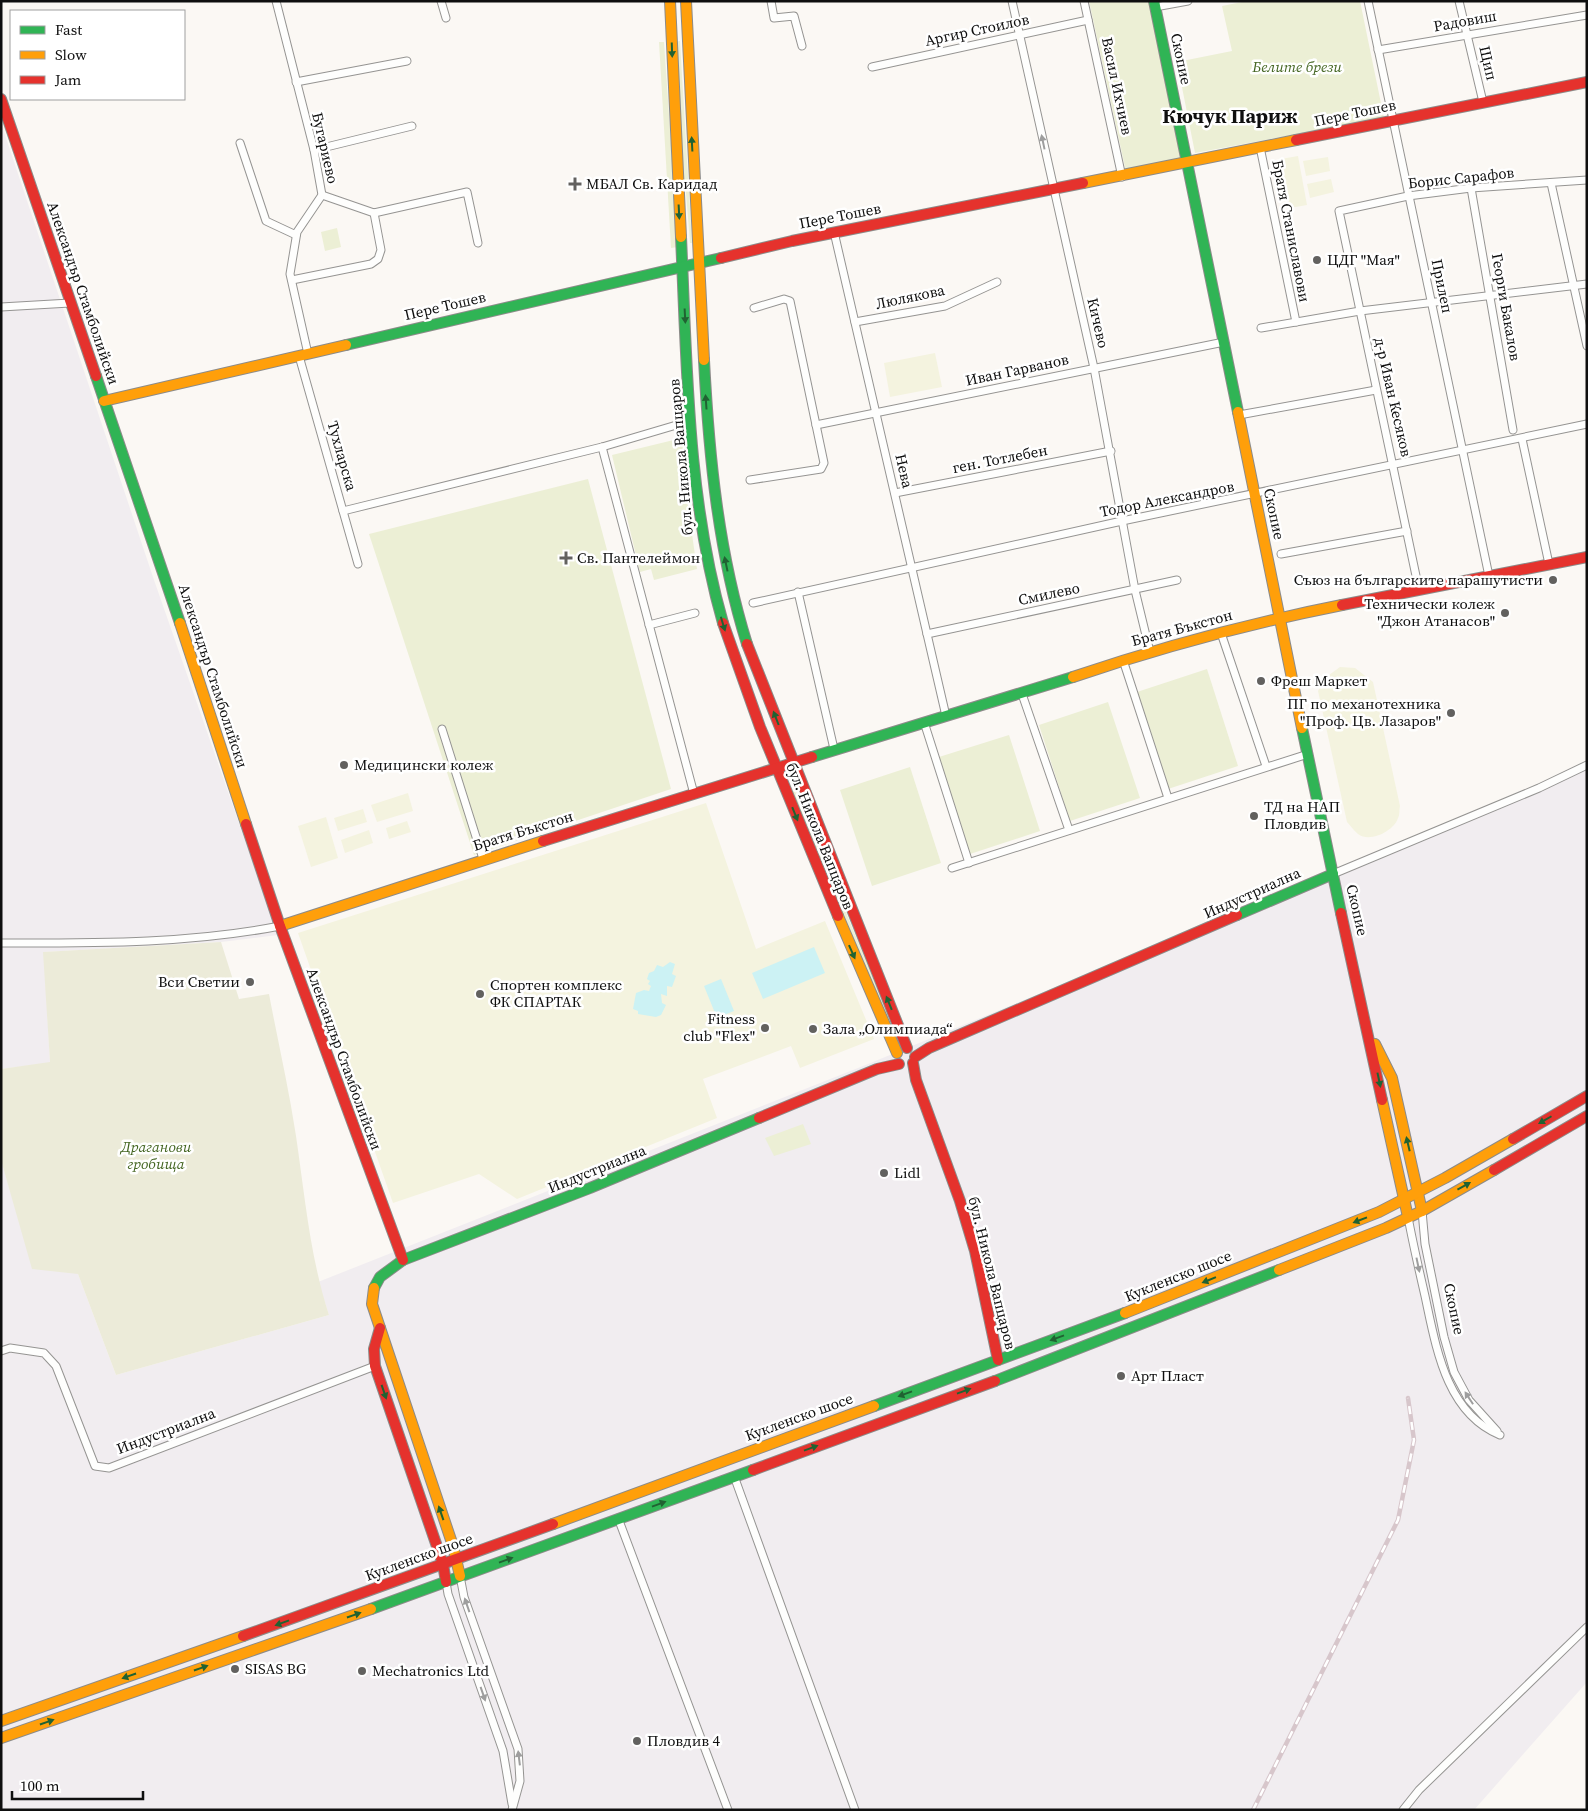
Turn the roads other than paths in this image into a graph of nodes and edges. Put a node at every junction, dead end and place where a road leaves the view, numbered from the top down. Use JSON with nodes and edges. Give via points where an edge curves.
{"nodes":[{"id":1,"x":276,"y":1,"type":"edge"},
{"id":2,"x":441,"y":1,"type":"edge"},
{"id":3,"x":670,"y":1,"type":"edge"},
{"id":4,"x":686,"y":1,"type":"edge"},
{"id":5,"x":771,"y":1,"type":"edge"},
{"id":6,"x":1012,"y":1,"type":"edge"},
{"id":7,"x":1084,"y":1,"type":"edge"},
{"id":8,"x":1188,"y":1,"type":"edge"},
{"id":9,"x":1368,"y":1,"type":"edge"},
{"id":10,"x":1460,"y":1,"type":"edge"},
{"id":11,"x":1154,"y":4,"type":"edge"},
{"id":12,"x":1587,"y":15,"type":"edge"},
{"id":13,"x":446,"y":18,"type":"dead end"},
{"id":14,"x":1088,"y":20,"type":"junction"},
{"id":15,"x":1467,"y":35,"type":"junction"},
{"id":16,"x":1020,"y":36,"type":"junction"},
{"id":17,"x":802,"y":46,"type":"dead end"},
{"id":18,"x":1378,"y":50,"type":"junction"},
{"id":19,"x":407,"y":60,"type":"dead end"},
{"id":20,"x":872,"y":67,"type":"dead end"},
{"id":21,"x":296,"y":82,"type":"junction"},
{"id":22,"x":1587,"y":82,"type":"edge"},
{"id":23,"x":1,"y":99,"type":"edge"},
{"id":24,"x":1483,"y":102,"type":"junction"},
{"id":25,"x":1392,"y":120,"type":"junction"},
{"id":26,"x":412,"y":126,"type":"dead end"},
{"id":27,"x":240,"y":143,"type":"dead end"},
{"id":28,"x":1260,"y":147,"type":"junction"},
{"id":29,"x":314,"y":150,"type":"junction"},
{"id":30,"x":1187,"y":162,"type":"junction"},
{"id":31,"x":1122,"y":177,"type":"junction"},
{"id":32,"x":1587,"y":180,"type":"edge"},
{"id":33,"x":1551,"y":183,"type":"junction"},
{"id":34,"x":1471,"y":188,"type":"junction"},
{"id":35,"x":1053,"y":190,"type":"junction"},
{"id":36,"x":322,"y":195,"type":"junction"},
{"id":37,"x":1408,"y":196,"type":"junction"},
{"id":38,"x":1339,"y":211,"type":"joint"},
{"id":39,"x":374,"y":213,"type":"junction"},
{"id":40,"x":834,"y":232,"type":"junction"},
{"id":41,"x":296,"y":235,"type":"junction"},
{"id":42,"x":478,"y":243,"type":"dead end"},
{"id":43,"x":699,"y":262,"type":"junction"},
{"id":44,"x":682,"y":267,"type":"junction"},
{"id":45,"x":292,"y":280,"type":"junction"},
{"id":46,"x":997,"y":282,"type":"dead end"},
{"id":47,"x":1587,"y":284,"type":"edge"},
{"id":48,"x":1574,"y":285,"type":"junction"},
{"id":49,"x":1490,"y":296,"type":"junction"},
{"id":50,"x":70,"y":303,"type":"junction"},
{"id":51,"x":1432,"y":304,"type":"junction"},
{"id":52,"x":1,"y":307,"type":"edge"},
{"id":53,"x":754,"y":308,"type":"dead end"},
{"id":54,"x":1360,"y":311,"type":"junction"},
{"id":55,"x":855,"y":322,"type":"junction"},
{"id":56,"x":1296,"y":322,"type":"junction"},
{"id":57,"x":1261,"y":328,"type":"dead end"},
{"id":58,"x":1224,"y":342,"type":"junction"},
{"id":59,"x":1587,"y":346,"type":"edge"},
{"id":60,"x":304,"y":355,"type":"junction"},
{"id":61,"x":1094,"y":368,"type":"junction"},
{"id":62,"x":1376,"y":390,"type":"junction"},
{"id":63,"x":104,"y":400,"type":"junction"},
{"id":64,"x":876,"y":412,"type":"junction"},
{"id":65,"x":1239,"y":415,"type":"junction"},
{"id":66,"x":690,"y":421,"type":"junction"},
{"id":67,"x":1587,"y":424,"type":"edge"},
{"id":68,"x":816,"y":425,"type":"junction"},
{"id":69,"x":1513,"y":430,"type":"dead end"},
{"id":70,"x":1522,"y":439,"type":"junction"},
{"id":71,"x":602,"y":447,"type":"junction"},
{"id":72,"x":1111,"y":451,"type":"junction"},
{"id":73,"x":1463,"y":451,"type":"junction"},
{"id":74,"x":1394,"y":466,"type":"junction"},
{"id":75,"x":750,"y":480,"type":"dead end"},
{"id":76,"x":895,"y":493,"type":"junction"},
{"id":77,"x":1255,"y":495,"type":"junction"},
{"id":78,"x":343,"y":511,"type":"junction"},
{"id":79,"x":1122,"y":521,"type":"junction"},
{"id":80,"x":1407,"y":530,"type":"junction"},
{"id":81,"x":1281,"y":554,"type":"dead end"},
{"id":82,"x":1587,"y":557,"type":"edge"},
{"id":83,"x":358,"y":564,"type":"dead end"},
{"id":84,"x":1549,"y":564,"type":"junction"},
{"id":85,"x":912,"y":567,"type":"junction"},
{"id":86,"x":1490,"y":576,"type":"junction"},
{"id":87,"x":1177,"y":580,"type":"dead end"},
{"id":88,"x":1136,"y":590,"type":"junction"},
{"id":89,"x":1420,"y":590,"type":"junction"},
{"id":90,"x":798,"y":592,"type":"junction"},
{"id":91,"x":752,"y":603,"type":"dead end"},
{"id":92,"x":695,"y":613,"type":"dead end"},
{"id":93,"x":1280,"y":617,"type":"junction"},
{"id":94,"x":649,"y":625,"type":"junction"},
{"id":95,"x":1222,"y":633,"type":"junction"},
{"id":96,"x":927,"y":634,"type":"junction"},
{"id":97,"x":1150,"y":652,"type":"junction"},
{"id":98,"x":1123,"y":660,"type":"junction"},
{"id":99,"x":1022,"y":694,"type":"junction"},
{"id":100,"x":946,"y":716,"type":"junction"},
{"id":101,"x":924,"y":722,"type":"junction"},
{"id":102,"x":442,"y":729,"type":"dead end"},
{"id":103,"x":834,"y":749,"type":"junction"},
{"id":104,"x":1308,"y":754,"type":"junction"},
{"id":105,"x":793,"y":763,"type":"junction"},
{"id":106,"x":1587,"y":765,"type":"edge"},
{"id":107,"x":1266,"y":766,"type":"junction"},
{"id":108,"x":776,"y":769,"type":"junction"},
{"id":109,"x":694,"y":794,"type":"junction"},
{"id":110,"x":1168,"y":798,"type":"junction"},
{"id":111,"x":1069,"y":830,"type":"junction"},
{"id":112,"x":483,"y":859,"type":"junction"},
{"id":113,"x":969,"y":863,"type":"junction"},
{"id":114,"x":952,"y":868,"type":"dead end"},
{"id":115,"x":1333,"y":874,"type":"junction"},
{"id":116,"x":280,"y":926,"type":"junction"},
{"id":117,"x":1,"y":943,"type":"edge"},
{"id":118,"x":1369,"y":1032,"type":"junction"},
{"id":119,"x":906,"y":1057,"type":"junction"},
{"id":120,"x":1587,"y":1096,"type":"edge"},
{"id":121,"x":1587,"y":1116,"type":"edge"},
{"id":122,"x":1418,"y":1192,"type":"junction"},
{"id":123,"x":1404,"y":1200,"type":"junction"},
{"id":124,"x":1422,"y":1211,"type":"junction"},
{"id":125,"x":1408,"y":1217,"type":"junction"},
{"id":126,"x":403,"y":1260,"type":"junction"},
{"id":127,"x":1442,"y":1324,"type":"junction"},
{"id":128,"x":1431,"y":1325,"type":"junction"},
{"id":129,"x":380,"y":1328,"type":"junction"},
{"id":130,"x":1,"y":1351,"type":"edge"},
{"id":131,"x":998,"y":1360,"type":"junction"},
{"id":132,"x":376,"y":1366,"type":"junction"},
{"id":133,"x":734,"y":1476,"type":"junction"},
{"id":134,"x":618,"y":1518,"type":"junction"},
{"id":135,"x":457,"y":1559,"type":"junction"},
{"id":136,"x":443,"y":1564,"type":"junction"},
{"id":137,"x":460,"y":1576,"type":"junction"},
{"id":138,"x":446,"y":1582,"type":"junction"},
{"id":139,"x":1587,"y":1627,"type":"edge"},
{"id":140,"x":1,"y":1721,"type":"edge"},
{"id":141,"x":1,"y":1738,"type":"edge"},
{"id":142,"x":513,"y":1808,"type":"edge"},
{"id":143,"x":728,"y":1810,"type":"edge"},
{"id":144,"x":855,"y":1810,"type":"edge"},
{"id":145,"x":1403,"y":1810,"type":"edge"}],
"edges":[{"from":1,"to":21,"type":"street","name":"Бугариево"},
{"from":2,"to":13,"type":"street"},
{"from":3,"to":44,"type":"street","name":"бул. Никола Вапцаров","one_way":true},
{"from":43,"to":4,"type":"street","name":"бул. Никола Вапцаров","one_way":true},
{"from":5,"to":17,"type":"street","via":[[774,18],[794,16]]},
{"from":6,"to":16,"type":"street","name":"Кичево"},
{"from":7,"to":14,"type":"street","name":"Васил Ихчиев"},
{"from":8,"to":11,"type":"street"},
{"from":9,"to":18,"type":"street","name":"Прилеп"},
{"from":10,"to":15,"type":"street","name":"Щип"},
{"from":11,"to":30,"type":"street","name":"Скопие"},
{"from":12,"to":15,"type":"street","name":"Радовиш"},
{"from":14,"to":16,"type":"street","name":"Аргир Стоилов"},
{"from":14,"to":31,"type":"street","name":"Васил Ихчиев"},
{"from":15,"to":18,"type":"street","name":"Радовиш"},
{"from":15,"to":24,"type":"street","name":"Щип"},
{"from":16,"to":20,"type":"street","name":"Аргир Стоилов"},
{"from":35,"to":16,"type":"street","name":"Кичево","one_way":true},
{"from":18,"to":25,"type":"street","name":"Прилеп"},
{"from":19,"to":21,"type":"street"},
{"from":21,"to":29,"type":"street","name":"Бугариево"},
{"from":22,"to":24,"type":"street","name":"Пере Тошев"},
{"from":23,"to":50,"type":"street","name":"Александър Стамболийски"},
{"from":24,"to":25,"type":"street","name":"Пере Тошев"},
{"from":25,"to":28,"type":"street","name":"Пере Тошев"},
{"from":25,"to":37,"type":"street","name":"Прилеп"},
{"from":26,"to":29,"type":"street"},
{"from":27,"to":41,"type":"street","via":[[266,221]]},
{"from":28,"to":30,"type":"street","name":"Пере Тошев"},
{"from":28,"to":56,"type":"street","name":"Братя Станиславови"},
{"from":29,"to":36,"type":"street","name":"Бугариево"},
{"from":30,"to":31,"type":"street","name":"Пере Тошев"},
{"from":30,"to":58,"type":"street","name":"Скопие"},
{"from":31,"to":35,"type":"street","name":"Пере Тошев"},
{"from":32,"to":33,"type":"street","name":"Борис Сарафов"},
{"from":33,"to":34,"type":"street","name":"Борис Сарафов"},
{"from":33,"to":48,"type":"street"},
{"from":34,"to":37,"type":"street","name":"Борис Сарафов"},
{"from":34,"to":49,"type":"street","name":"Георги Бакалов"},
{"from":35,"to":40,"type":"street","name":"Пере Тошев"},
{"from":35,"to":61,"type":"street","name":"Кичево"},
{"from":36,"to":39,"type":"street"},
{"from":36,"to":41,"type":"street","name":"Бугариево"},
{"from":37,"to":38,"type":"street","name":"Борис Сарафов"},
{"from":37,"to":51,"type":"street","name":"Прилеп"},
{"from":38,"to":54,"type":"street","name":"д-р Иван Кесяков"},
{"from":39,"to":42,"type":"street","via":[[467,192]]},
{"from":39,"to":45,"type":"street","via":[[381,250],[378,259],[371,264]]},
{"from":40,"to":43,"type":"street","name":"Пере Тошев"},
{"from":40,"to":55,"type":"street","name":"Нева"},
{"from":41,"to":45,"type":"street","name":"Бугариево","via":[[290,274]]},
{"from":43,"to":44,"type":"street","name":"Пере Тошев"},
{"from":105,"to":43,"type":"street","name":"бул. Никола Вапцаров","one_way":true,"via":[[736,612],[722,546],[708,428]]},
{"from":44,"to":60,"type":"street","name":"Пере Тошев"},
{"from":44,"to":66,"type":"street","name":"бул. Никола Вапцаров","one_way":true},
{"from":45,"to":60,"type":"street","name":"Бугариево"},
{"from":46,"to":55,"type":"street","name":"Люлякова","via":[[945,306]]},
{"from":47,"to":48,"type":"street"},
{"from":48,"to":49,"type":"street"},
{"from":48,"to":59,"type":"street"},
{"from":49,"to":51,"type":"street"},
{"from":49,"to":69,"type":"street","name":"Георги Бакалов"},
{"from":50,"to":52,"type":"street"},
{"from":50,"to":63,"type":"street","name":"Александър Стамболийски"},
{"from":51,"to":54,"type":"street"},
{"from":51,"to":73,"type":"street","name":"Прилеп"},
{"from":53,"to":68,"type":"street","via":[[784,299],[790,301]]},
{"from":54,"to":56,"type":"street"},
{"from":54,"to":62,"type":"street","name":"д-р Иван Кесяков"},
{"from":55,"to":64,"type":"street","name":"Нева"},
{"from":56,"to":57,"type":"street"},
{"from":58,"to":61,"type":"street","name":"Иван Гарванов"},
{"from":58,"to":65,"type":"street","name":"Скопие"},
{"from":60,"to":63,"type":"street","name":"Пере Тошев"},
{"from":60,"to":78,"type":"street","name":"Тухларска"},
{"from":61,"to":64,"type":"street","name":"Иван Гарванов"},
{"from":61,"to":72,"type":"street","name":"Кичево"},
{"from":62,"to":65,"type":"street"},
{"from":62,"to":74,"type":"street","name":"д-р Иван Кесяков"},
{"from":63,"to":116,"type":"street","name":"Александър Стамболийски"},
{"from":64,"to":68,"type":"street","name":"Иван Гарванов"},
{"from":64,"to":76,"type":"street","name":"Нева"},
{"from":65,"to":77,"type":"street","name":"Скопие"},
{"from":66,"to":71,"type":"street"},
{"from":66,"to":108,"type":"street","name":"бул. Никола Вапцаров","one_way":true,"via":[[699,509],[714,591],[733,656]]},
{"from":67,"to":70,"type":"street","name":"Тодор Александров"},
{"from":68,"to":75,"type":"street","via":[[824,463],[821,469]]},
{"from":70,"to":73,"type":"street","name":"Тодор Александров"},
{"from":70,"to":84,"type":"street"},
{"from":71,"to":78,"type":"street"},
{"from":71,"to":94,"type":"street"},
{"from":72,"to":76,"type":"street","name":"ген. Тотлебен"},
{"from":72,"to":79,"type":"street","name":"Кичево"},
{"from":73,"to":74,"type":"street","name":"Тодор Александров"},
{"from":73,"to":86,"type":"street","name":"Прилеп"},
{"from":74,"to":77,"type":"street","name":"Тодор Александров"},
{"from":74,"to":80,"type":"street","name":"д-р Иван Кесяков"},
{"from":76,"to":85,"type":"street","name":"Нева"},
{"from":77,"to":79,"type":"street","name":"Тодор Александров"},
{"from":77,"to":93,"type":"street","name":"Скопие"},
{"from":78,"to":83,"type":"street","name":"Тухларска"},
{"from":79,"to":85,"type":"street","name":"Тодор Александров"},
{"from":79,"to":88,"type":"street","name":"Кичево"},
{"from":80,"to":81,"type":"street"},
{"from":80,"to":89,"type":"street","name":"д-р Иван Кесяков"},
{"from":82,"to":84,"type":"street","name":"Братя Бъкстон"},
{"from":84,"to":86,"type":"street","name":"Братя Бъкстон"},
{"from":85,"to":90,"type":"street","name":"Тодор Александров"},
{"from":85,"to":96,"type":"street","name":"Нева"},
{"from":86,"to":89,"type":"street","name":"Братя Бъкстон"},
{"from":87,"to":88,"type":"street","name":"Смилево"},
{"from":88,"to":96,"type":"street","name":"Смилево"},
{"from":88,"to":97,"type":"street","name":"Кичево"},
{"from":89,"to":93,"type":"street","name":"Братя Бъкстон"},
{"from":90,"to":91,"type":"street","name":"Тодор Александров"},
{"from":90,"to":103,"type":"street"},
{"from":92,"to":94,"type":"street"},
{"from":93,"to":95,"type":"street","name":"Братя Бъкстон"},
{"from":93,"to":104,"type":"street","name":"Скопие"},
{"from":94,"to":109,"type":"street"},
{"from":95,"to":97,"type":"street","name":"Братя Бъкстон"},
{"from":95,"to":107,"type":"street"},
{"from":96,"to":100,"type":"street","name":"Нева"},
{"from":97,"to":98,"type":"street","name":"Братя Бъкстон"},
{"from":98,"to":99,"type":"street","name":"Братя Бъкстон"},
{"from":98,"to":110,"type":"street"},
{"from":99,"to":100,"type":"street","name":"Братя Бъкстон"},
{"from":99,"to":111,"type":"street"},
{"from":100,"to":101,"type":"street","name":"Братя Бъкстон"},
{"from":101,"to":103,"type":"street","name":"Братя Бъкстон"},
{"from":101,"to":113,"type":"street"},
{"from":102,"to":112,"type":"street"},
{"from":103,"to":105,"type":"street","name":"Братя Бъкстон"},
{"from":104,"to":107,"type":"street"},
{"from":104,"to":115,"type":"street","name":"Скопие"},
{"from":105,"to":108,"type":"street","name":"Братя Бъкстон"},
{"from":119,"to":105,"type":"street","name":"бул. Никола Вапцаров","one_way":true},
{"from":106,"to":115,"type":"street","name":"Индустриална","via":[[1540,788]]},
{"from":107,"to":110,"type":"street"},
{"from":108,"to":109,"type":"street","name":"Братя Бъкстон"},
{"from":108,"to":119,"type":"street","name":"бул. Никола Вапцаров","one_way":true,"via":[[833,907]]},
{"from":109,"to":112,"type":"street","name":"Братя Бъкстон"},
{"from":110,"to":111,"type":"street"},
{"from":111,"to":113,"type":"street"},
{"from":112,"to":116,"type":"street","name":"Братя Бъкстон"},
{"from":113,"to":114,"type":"street"},
{"from":115,"to":118,"type":"street","name":"Скопие"},
{"from":115,"to":119,"type":"street","name":"Индустриална"},
{"from":116,"to":117,"type":"street","via":[[210,938]]},
{"from":116,"to":126,"type":"street","name":"Александър Стамболийски"},
{"from":122,"to":118,"type":"street","name":"Скопие","one_way":true,"via":[[1392,1078]]},
{"from":118,"to":123,"type":"street","name":"Скопие","one_way":true},
{"from":119,"to":126,"type":"street","name":"Индустриална","via":[[590,1188]]},
{"from":119,"to":131,"type":"street","name":"бул. Никола Вапцаров","via":[[975,1250]]},
{"from":120,"to":122,"type":"street","name":"Кукленско шосе","one_way":true},
{"from":124,"to":121,"type":"street","name":"Кукленско шосе","one_way":true},
{"from":122,"to":123,"type":"street","name":"Кукленско шосе"},
{"from":122,"to":124,"type":"street","name":"Скопие"},
{"from":123,"to":125,"type":"street","name":"Скопие"},
{"from":123,"to":131,"type":"street","name":"Кукленско шосе","one_way":true,"via":[[1132,1311]]},
{"from":124,"to":125,"type":"street","name":"Кукленско шосе"},
{"from":124,"to":127,"type":"street","name":"Скопие","via":[[1424,1244]]},
{"from":125,"to":128,"type":"street","one_way":true},
{"from":133,"to":125,"type":"street","name":"Кукленско шосе","one_way":true,"via":[[1082,1348],[1375,1233]]},
{"from":126,"to":129,"type":"street","name":"Индустриална","via":[[380,1275],[373,1287],[372,1304]]},
{"from":127,"to":128,"type":"street"},
{"from":128,"to":127,"type":"street","name":"Скопие","one_way":true,"via":[[1452,1390],[1470,1414],[1500,1435],[1476,1409],[1461,1386]]},
{"from":129,"to":132,"type":"street","via":[[374,1349]]},
{"from":135,"to":129,"type":"street","name":"Индустриална","one_way":true},
{"from":130,"to":132,"type":"street","name":"Индустриална","via":[[10,1348],[44,1353],[56,1366],[95,1466],[109,1468]]},
{"from":131,"to":135,"type":"street","name":"Кукленско шосе","one_way":true},
{"from":132,"to":136,"type":"street","one_way":true},
{"from":134,"to":133,"type":"street","name":"Кукленско шосе","one_way":true},
{"from":133,"to":144,"type":"street"},
{"from":137,"to":134,"type":"street","name":"Кукленско шосе","one_way":true},
{"from":134,"to":143,"type":"street"},
{"from":135,"to":136,"type":"street","name":"Кукленско шосе"},
{"from":135,"to":137,"type":"street","name":"Индустриална"},
{"from":136,"to":138,"type":"street"},
{"from":136,"to":140,"type":"street","name":"Кукленско шосе","one_way":true},
{"from":137,"to":138,"type":"street","name":"Кукленско шосе"},
{"from":142,"to":137,"type":"street","one_way":true,"via":[[520,1781],[518,1749],[467,1605]]},
{"from":141,"to":138,"type":"street","name":"Кукленско шосе","one_way":true},
{"from":138,"to":142,"type":"street","one_way":true,"via":[[503,1751]]},
{"from":139,"to":145,"type":"street","via":[[1419,1790]]}]}
